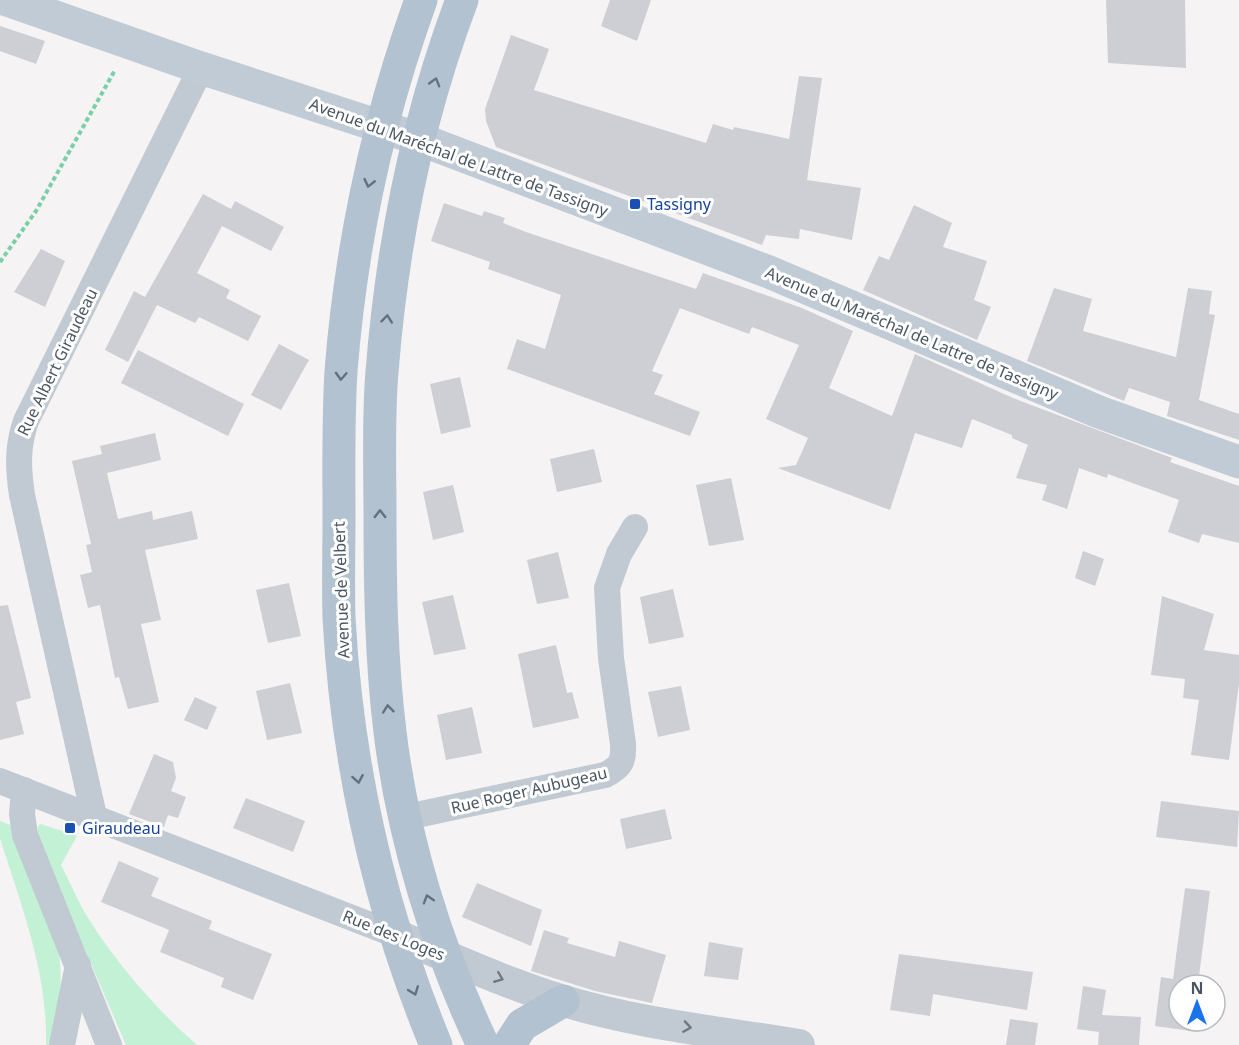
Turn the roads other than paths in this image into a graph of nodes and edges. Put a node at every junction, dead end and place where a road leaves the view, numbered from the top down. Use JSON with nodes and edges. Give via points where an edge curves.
{"nodes":[{"id":1,"x":7,"y":0,"type":"edge"},
{"id":2,"x":421,"y":0,"type":"edge"},
{"id":3,"x":462,"y":0,"type":"edge"},
{"id":4,"x":201,"y":68,"type":"junction"},
{"id":5,"x":382,"y":126,"type":"junction"},
{"id":6,"x":419,"y":139,"type":"junction"},
{"id":7,"x":1239,"y":462,"type":"edge"},
{"id":8,"x":635,"y":527,"type":"dead end"},
{"id":9,"x":0,"y":781,"type":"edge"},
{"id":10,"x":24,"y":790,"type":"junction"},
{"id":11,"x":94,"y":816,"type":"junction"},
{"id":12,"x":406,"y":817,"type":"junction"},
{"id":13,"x":396,"y":935,"type":"junction"},
{"id":14,"x":445,"y":955,"type":"junction"},
{"id":15,"x":78,"y":965,"type":"junction"},
{"id":16,"x":563,"y":1001,"type":"junction"},
{"id":17,"x":62,"y":1045,"type":"edge"},
{"id":18,"x":109,"y":1045,"type":"edge"},
{"id":19,"x":436,"y":1045,"type":"edge"},
{"id":20,"x":483,"y":1045,"type":"edge"},
{"id":21,"x":509,"y":1045,"type":"edge"},
{"id":22,"x":799,"y":1045,"type":"edge"}],
"edges":[{"from":1,"to":4,"type":"main road","name":"Avenue du Maréchal de Lattre de Tassigny"},
{"from":2,"to":5,"type":"main road","name":"Avenue de Velbert"},
{"from":6,"to":3,"type":"main road","one_way":true},
{"from":4,"to":5,"type":"main road","name":"Avenue du Maréchal de Lattre de Tassigny"},
{"from":4,"to":11,"type":"street","name":"Rue Albert Giraudeau","via":[[26,421],[19,443],[22,495]]},
{"from":5,"to":6,"type":"main road","name":"Avenue du Maréchal de Lattre de Tassigny"},
{"from":5,"to":13,"type":"main road","name":"Avenue de Velbert","one_way":true,"via":[[363,210],[341,372],[339,616],[352,743],[367,825]]},
{"from":6,"to":7,"type":"main road","name":"Avenue du Maréchal de Lattre de Tassigny","via":[[769,272],[1099,412]]},
{"from":12,"to":6,"type":"main road","one_way":true,"via":[[391,735],[380,613],[381,374],[402,218]]},
{"from":8,"to":12,"type":"street","name":"Rue Roger Aubugeau","via":[[619,554],[607,588],[624,758],[618,768],[605,775]]},
{"from":9,"to":10,"type":"street","name":"Rue des Loges"},
{"from":10,"to":11,"type":"street","name":"Rue des Loges"},
{"from":10,"to":15,"type":"street","via":[[25,835]]},
{"from":11,"to":13,"type":"street","name":"Rue des Loges"},
{"from":14,"to":12,"type":"main road","one_way":true},
{"from":13,"to":14,"type":"street","name":"Rue des Loges"},
{"from":13,"to":19,"type":"main road","name":"Avenue de Velbert","one_way":true},
{"from":14,"to":16,"type":"street","name":"Rue des Loges","one_way":true},
{"from":14,"to":20,"type":"main road"},
{"from":15,"to":17,"type":"street"},
{"from":15,"to":18,"type":"street"},
{"from":16,"to":21,"type":"main road","via":[[522,1025]]},
{"from":16,"to":22,"type":"street","name":"Rue des Loges","one_way":true,"via":[[639,1020]]}]}
